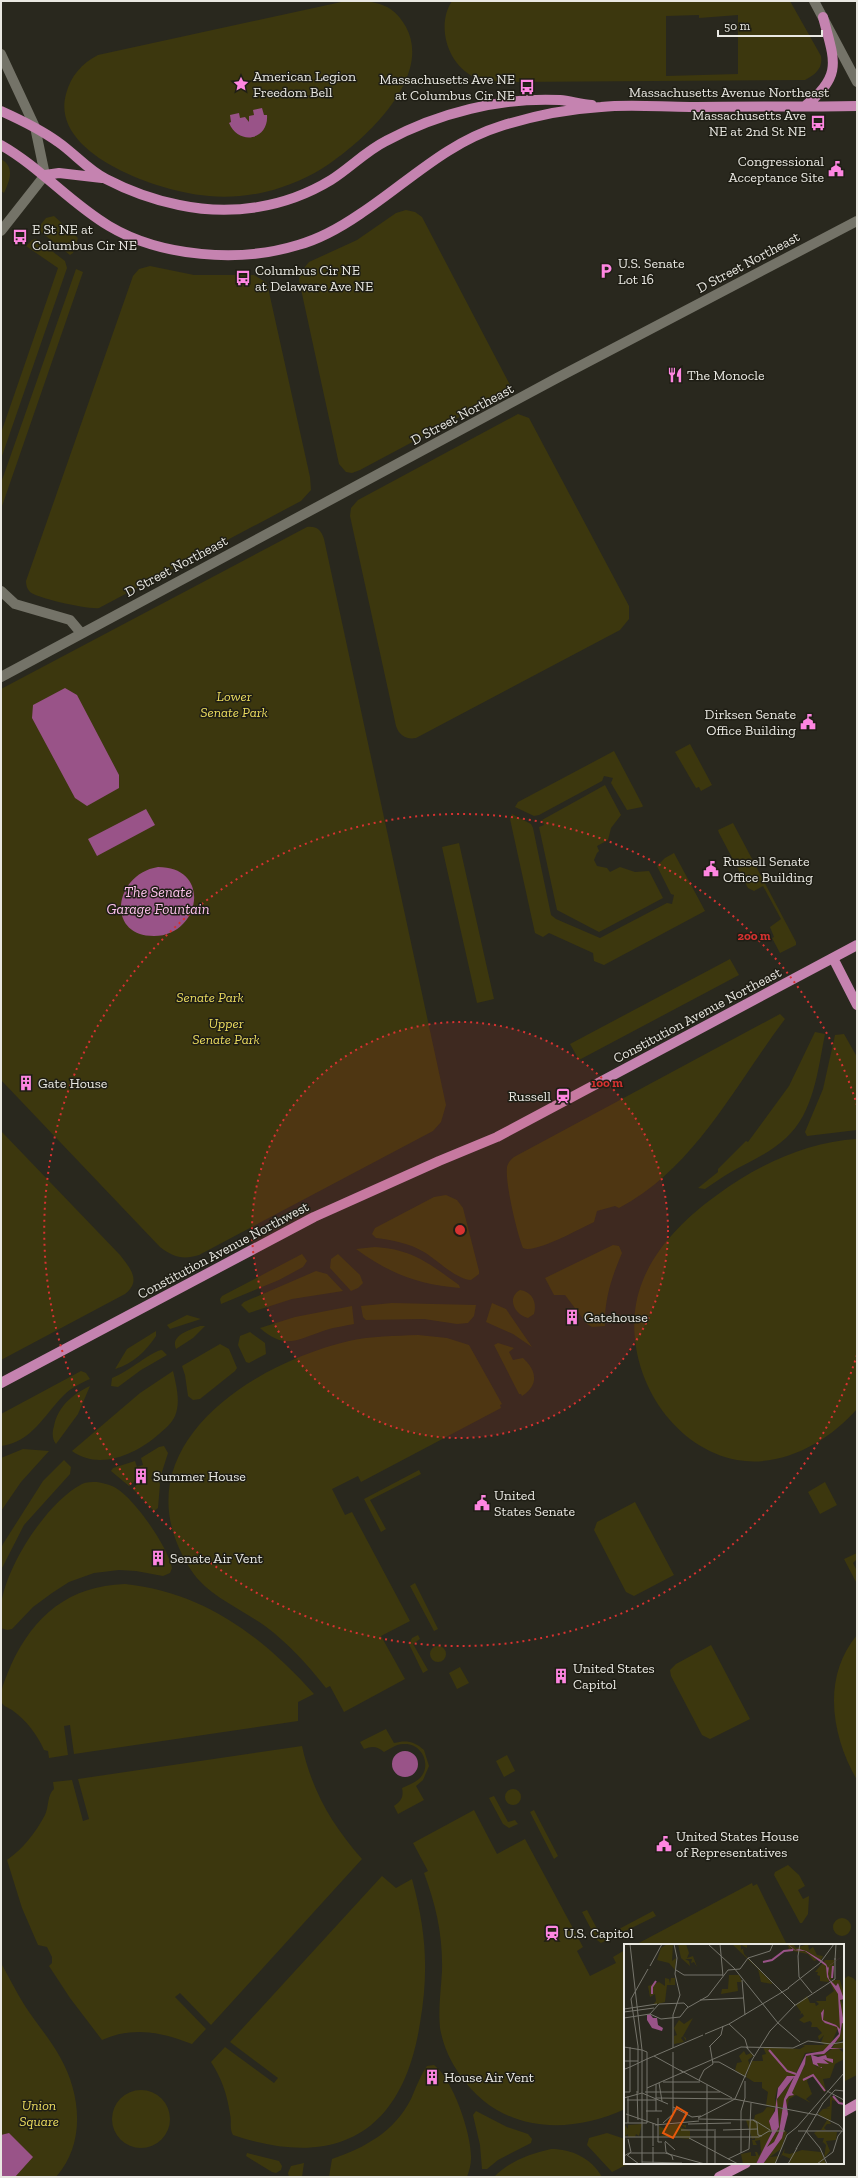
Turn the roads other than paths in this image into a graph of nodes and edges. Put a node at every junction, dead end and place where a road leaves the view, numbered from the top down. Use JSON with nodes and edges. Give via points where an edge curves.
{"nodes":[{"id":1,"x":814,"y":1,"type":"edge"},
{"id":2,"x":823,"y":17,"type":"junction"},
{"id":3,"x":1,"y":54,"type":"edge"},
{"id":4,"x":857,"y":82,"type":"edge"},
{"id":5,"x":805,"y":106,"type":"junction"},
{"id":6,"x":857,"y":106,"type":"edge"},
{"id":7,"x":602,"y":107,"type":"junction"},
{"id":8,"x":1,"y":111,"type":"edge"},
{"id":9,"x":35,"y":127,"type":"junction"},
{"id":10,"x":1,"y":145,"type":"edge"},
{"id":11,"x":44,"y":176,"type":"junction"},
{"id":12,"x":106,"y":179,"type":"junction"},
{"id":13,"x":857,"y":221,"type":"edge"},
{"id":14,"x":1,"y":231,"type":"edge"},
{"id":15,"x":1,"y":592,"type":"edge"},
{"id":16,"x":81,"y":633,"type":"junction"},
{"id":17,"x":1,"y":677,"type":"edge"},
{"id":18,"x":857,"y":945,"type":"edge"},
{"id":19,"x":833,"y":958,"type":"junction"},
{"id":20,"x":857,"y":1005,"type":"edge"},
{"id":21,"x":463,"y":1151,"type":"joint"},
{"id":22,"x":1,"y":1383,"type":"edge"},
{"id":23,"x":857,"y":2104,"type":"edge"},
{"id":24,"x":844,"y":2111,"type":"edge"},
{"id":25,"x":744,"y":2164,"type":"edge"},
{"id":26,"x":719,"y":2177,"type":"edge"}],
"edges":[{"from":1,"to":2,"type":"street"},
{"from":2,"to":4,"type":"street"},
{"from":2,"to":5,"type":"main road","via":[[834,66],[825,87]]},
{"from":3,"to":9,"type":"street"},
{"from":5,"to":6,"type":"main road","name":"Massachusetts Avenue Northeast"},
{"from":5,"to":7,"type":"main road","name":"Massachusetts Avenue Northeast"},
{"from":7,"to":11,"type":"main road","name":"Massachusetts Avenue Northeast","via":[[519,120],[498,126],[461,143],[418,170],[344,224],[313,240],[277,250],[225,255],[174,249],[134,239],[85,210]]},
{"from":7,"to":12,"type":"main road","name":"Massachusetts Avenue Northeast","via":[[560,100],[525,101],[482,108],[427,122],[374,148],[318,187],[286,200],[253,209],[210,210],[180,205],[134,192]]},
{"from":8,"to":9,"type":"main road"},
{"from":9,"to":11,"type":"street"},
{"from":9,"to":12,"type":"main road","via":[[58,141]]},
{"from":10,"to":11,"type":"main road"},
{"from":11,"to":12,"type":"main road","via":[[59,173]]},
{"from":11,"to":14,"type":"street"},
{"from":13,"to":16,"type":"street","name":"D Street Northeast"},
{"from":15,"to":16,"type":"street","via":[[16,604],[70,620]]},
{"from":16,"to":17,"type":"street","name":"D Street Northeast"},
{"from":18,"to":19,"type":"main road","name":"Constitution Avenue Northeast"},
{"from":19,"to":20,"type":"main road"},
{"from":19,"to":21,"type":"main road","name":"Constitution Avenue Northeast","via":[[497,1137]]},
{"from":21,"to":22,"type":"main road","name":"Constitution Avenue Northwest","via":[[297,1226]]},
{"from":23,"to":24,"type":"main road"},
{"from":25,"to":26,"type":"main road"}]}
